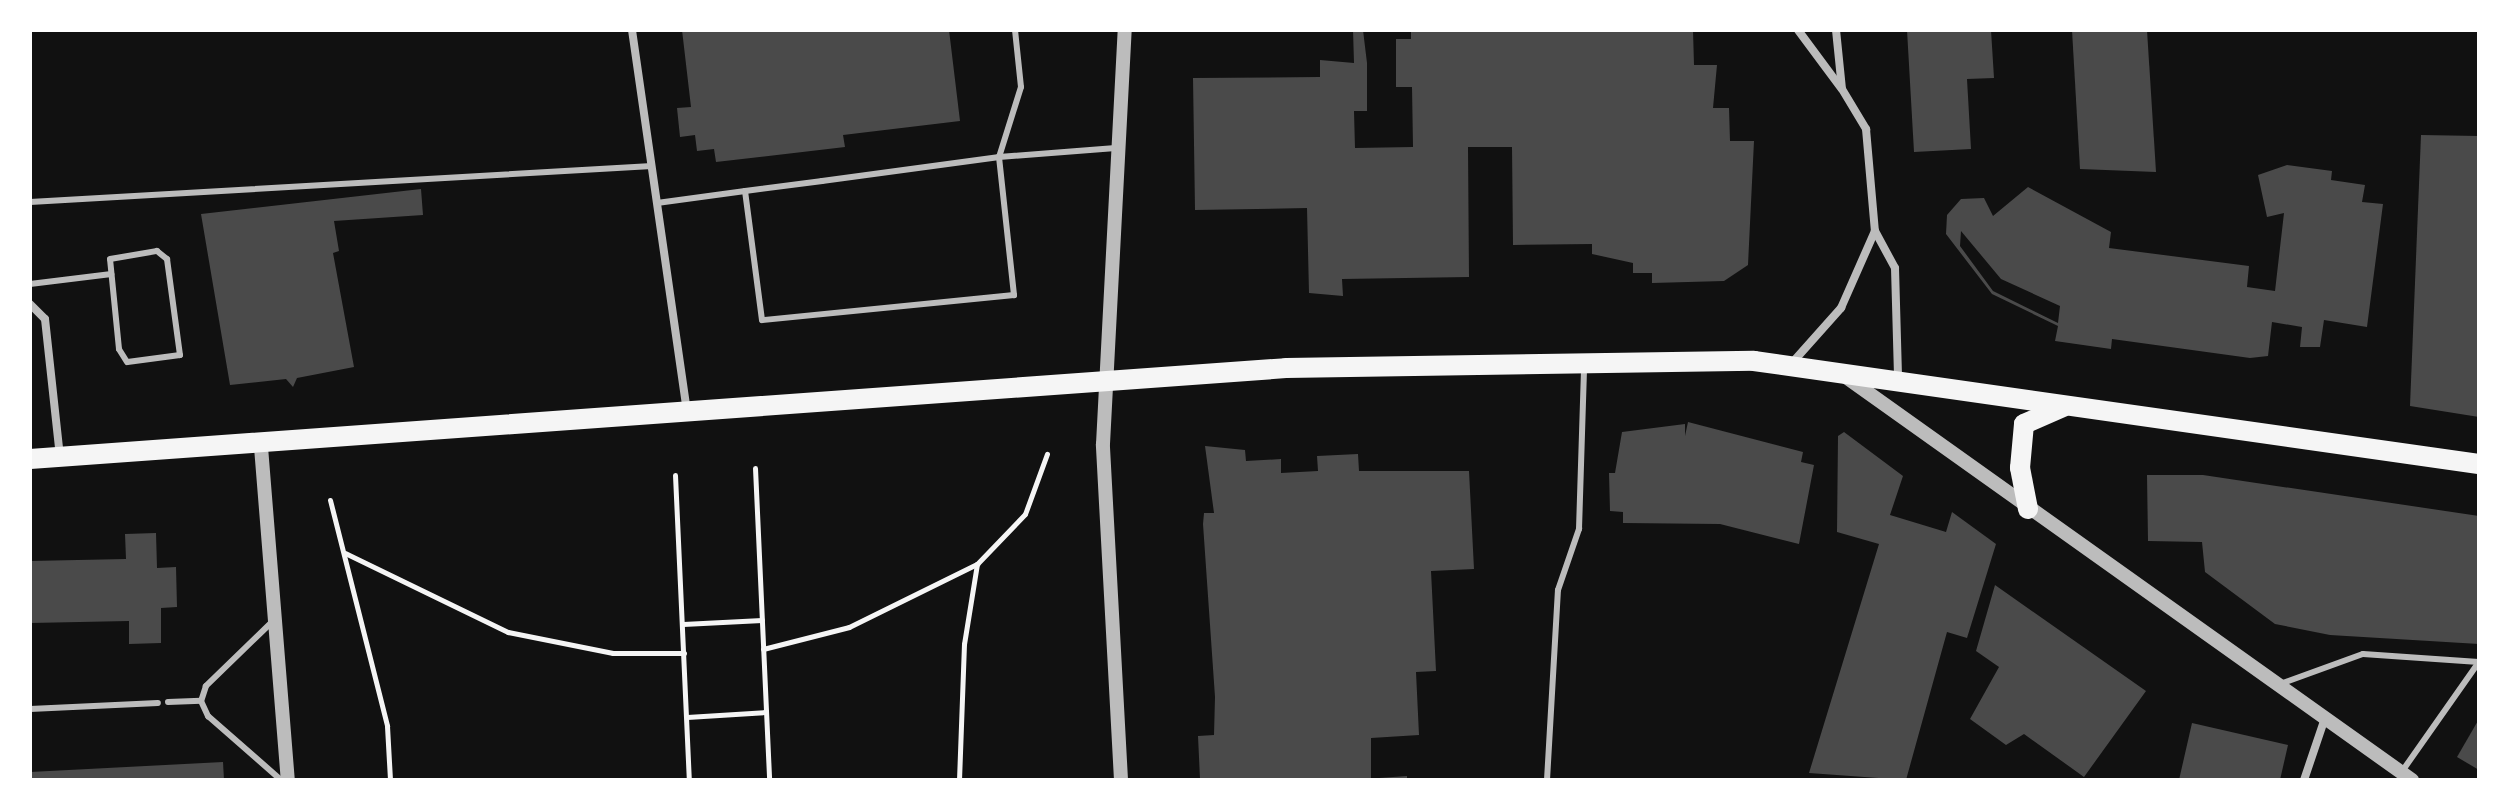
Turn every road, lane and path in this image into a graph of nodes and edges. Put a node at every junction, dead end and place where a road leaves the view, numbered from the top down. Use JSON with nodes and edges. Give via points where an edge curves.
{"nodes":[{"id":1,"x":632,"y":30,"type":"edge"},
{"id":2,"x":1015,"y":30,"type":"edge"},
{"id":3,"x":1125,"y":30,"type":"edge"},
{"id":4,"x":1798,"y":30,"type":"edge"},
{"id":5,"x":1836,"y":30,"type":"edge"},
{"id":6,"x":1842,"y":89,"type":"junction"},
{"id":7,"x":1124,"y":147,"type":"junction"},
{"id":8,"x":999,"y":157,"type":"junction"},
{"id":9,"x":652,"y":166,"type":"junction"},
{"id":10,"x":745,"y":191,"type":"junction"},
{"id":11,"x":30,"y":202,"type":"edge"},
{"id":12,"x":657,"y":203,"type":"junction"},
{"id":13,"x":1875,"y":231,"type":"junction"},
{"id":14,"x":111,"y":274,"type":"junction"},
{"id":15,"x":30,"y":284,"type":"edge"},
{"id":16,"x":30,"y":304,"type":"edge"},
{"id":17,"x":1792,"y":363,"type":"junction"},
{"id":18,"x":1584,"y":364,"type":"junction"},
{"id":19,"x":1832,"y":367,"type":"junction"},
{"id":20,"x":1898,"y":377,"type":"junction"},
{"id":21,"x":1108,"y":384,"type":"junction"},
{"id":22,"x":2063,"y":407,"type":"junction"},
{"id":23,"x":687,"y":416,"type":"junction"},
{"id":24,"x":261,"y":447,"type":"junction"},
{"id":25,"x":1047,"y":454,"type":"dead end"},
{"id":26,"x":60,"y":457,"type":"junction"},
{"id":27,"x":30,"y":459,"type":"edge"},
{"id":28,"x":2479,"y":464,"type":"edge"},
{"id":29,"x":755,"y":468,"type":"dead end"},
{"id":30,"x":675,"y":475,"type":"dead end"},
{"id":31,"x":330,"y":500,"type":"dead end"},
{"id":32,"x":2028,"y":509,"type":"junction"},
{"id":33,"x":345,"y":553,"type":"junction"},
{"id":34,"x":977,"y":564,"type":"junction"},
{"id":35,"x":277,"y":617,"type":"junction"},
{"id":36,"x":762,"y":620,"type":"junction"},
{"id":37,"x":683,"y":624,"type":"junction"},
{"id":38,"x":763,"y":649,"type":"junction"},
{"id":39,"x":684,"y":653,"type":"junction"},
{"id":40,"x":2479,"y":662,"type":"edge"},
{"id":41,"x":2276,"y":686,"type":"junction"},
{"id":42,"x":201,"y":701,"type":"junction"},
{"id":43,"x":168,"y":702,"type":"dead end"},
{"id":44,"x":158,"y":703,"type":"dead end"},
{"id":45,"x":30,"y":709,"type":"edge"},
{"id":46,"x":766,"y":712,"type":"junction"},
{"id":47,"x":687,"y":717,"type":"junction"},
{"id":48,"x":2324,"y":721,"type":"junction"},
{"id":49,"x":2407,"y":776,"type":"edge"},
{"id":50,"x":281,"y":780,"type":"edge"},
{"id":51,"x":288,"y":780,"type":"edge"},
{"id":52,"x":390,"y":780,"type":"edge"},
{"id":53,"x":689,"y":780,"type":"edge"},
{"id":54,"x":769,"y":780,"type":"edge"},
{"id":55,"x":959,"y":780,"type":"edge"},
{"id":56,"x":1121,"y":780,"type":"edge"},
{"id":57,"x":1547,"y":780,"type":"edge"},
{"id":58,"x":2304,"y":780,"type":"edge"}],
"edges":[{"from":1,"to":9,"type":"street"},
{"from":2,"to":8,"type":"lane","via":[[1021,87]]},
{"from":3,"to":7,"type":"street"},
{"from":4,"to":6,"type":"street"},
{"from":5,"to":6,"type":"street"},
{"from":6,"to":13,"type":"street","via":[[1866,129]]},
{"from":7,"to":8,"type":"lane"},
{"from":7,"to":21,"type":"street"},
{"from":8,"to":10,"type":"lane"},
{"from":8,"to":10,"type":"lane","via":[[1014,295],[762,320]]},
{"from":9,"to":11,"type":"lane"},
{"from":9,"to":12,"type":"street"},
{"from":10,"to":12,"type":"lane"},
{"from":12,"to":23,"type":"street"},
{"from":13,"to":17,"type":"street","via":[[1841,308]]},
{"from":13,"to":20,"type":"street","via":[[1895,268]]},
{"from":14,"to":14,"type":"lane","via":[[122,357],[137,362],[180,355],[163,253],[110,259]]},
{"from":14,"to":15,"type":"lane"},
{"from":16,"to":26,"type":"street","via":[[45,319]]},
{"from":17,"to":18,"type":"main road"},
{"from":17,"to":19,"type":"main road"},
{"from":18,"to":21,"type":"main road","via":[[1286,368]]},
{"from":18,"to":57,"type":"lane","via":[[1579,529],[1558,590]]},
{"from":19,"to":20,"type":"main road"},
{"from":19,"to":32,"type":"street"},
{"from":20,"to":22,"type":"main road"},
{"from":21,"to":23,"type":"main road"},
{"from":21,"to":56,"type":"street","via":[[1104,459]]},
{"from":22,"to":28,"type":"main road"},
{"from":22,"to":32,"type":"main road","via":[[2024,424],[2020,468]]},
{"from":23,"to":24,"type":"main road"},
{"from":24,"to":26,"type":"main road"},
{"from":24,"to":35,"type":"street"},
{"from":25,"to":34,"type":"path","via":[[1025,514]]},
{"from":26,"to":27,"type":"main road"},
{"from":29,"to":36,"type":"path"},
{"from":30,"to":37,"type":"path"},
{"from":31,"to":33,"type":"path","via":[[331,525]]},
{"from":32,"to":41,"type":"street"},
{"from":33,"to":39,"type":"path","via":[[508,632],[613,653]]},
{"from":33,"to":52,"type":"path","via":[[387,726]]},
{"from":34,"to":38,"type":"path","via":[[849,627]]},
{"from":34,"to":55,"type":"path","via":[[964,644]]},
{"from":35,"to":42,"type":"lane","via":[[206,686]]},
{"from":35,"to":51,"type":"street"},
{"from":36,"to":37,"type":"path"},
{"from":36,"to":38,"type":"path"},
{"from":37,"to":39,"type":"path"},
{"from":38,"to":46,"type":"path"},
{"from":39,"to":47,"type":"path"},
{"from":40,"to":41,"type":"lane","via":[[2363,654]]},
{"from":40,"to":49,"type":"lane"},
{"from":41,"to":48,"type":"street"},
{"from":42,"to":43,"type":"lane"},
{"from":42,"to":50,"type":"lane","via":[[208,716]]},
{"from":44,"to":45,"type":"lane"},
{"from":46,"to":47,"type":"path"},
{"from":46,"to":54,"type":"path"},
{"from":47,"to":53,"type":"path"},
{"from":48,"to":49,"type":"street"},
{"from":48,"to":58,"type":"street"}]}
